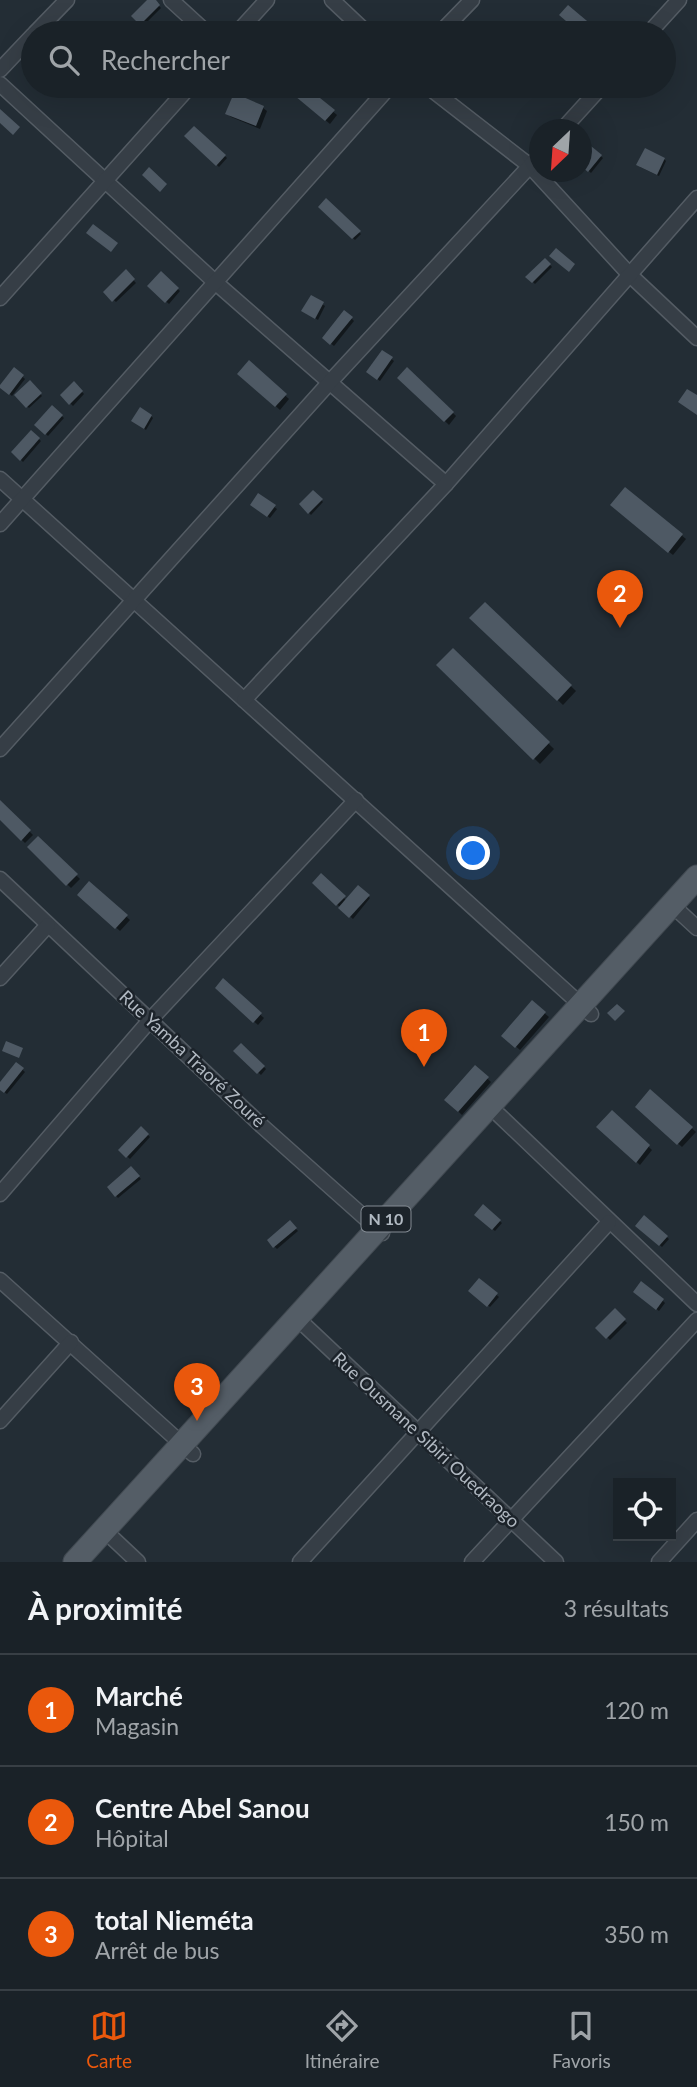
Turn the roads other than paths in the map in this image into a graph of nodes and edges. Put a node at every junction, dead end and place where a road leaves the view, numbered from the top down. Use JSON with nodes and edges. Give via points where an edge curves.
{"nodes":[{"id":1,"x":67,"y":0,"type":"edge"},
{"id":2,"x":171,"y":0,"type":"edge"},
{"id":3,"x":267,"y":0,"type":"edge"},
{"id":4,"x":332,"y":0,"type":"edge"},
{"id":5,"x":472,"y":0,"type":"edge"},
{"id":6,"x":679,"y":0,"type":"edge"},
{"id":7,"x":47,"y":21,"type":"edge"},
{"id":8,"x":194,"y":21,"type":"edge"},
{"id":9,"x":248,"y":21,"type":"edge"},
{"id":10,"x":354,"y":21,"type":"edge"},
{"id":11,"x":452,"y":21,"type":"edge"},
{"id":12,"x":660,"y":21,"type":"edge"},
{"id":13,"x":21,"y":48,"type":"edge"},
{"id":14,"x":0,"y":70,"type":"edge"},
{"id":15,"x":0,"y":85,"type":"edge"},
{"id":16,"x":179,"y":98,"type":"edge"},
{"id":17,"x":379,"y":98,"type":"edge"},
{"id":18,"x":445,"y":98,"type":"edge"},
{"id":19,"x":591,"y":98,"type":"edge"},
{"id":20,"x":572,"y":119,"type":"edge"},
{"id":21,"x":529,"y":156,"type":"edge"},
{"id":22,"x":529,"y":166,"type":"edge"},
{"id":23,"x":105,"y":181,"type":"junction"},
{"id":24,"x":553,"y":182,"type":"edge"},
{"id":25,"x":697,"y":198,"type":"edge"},
{"id":26,"x":629,"y":274,"type":"junction"},
{"id":27,"x":215,"y":282,"type":"junction"},
{"id":28,"x":0,"y":298,"type":"edge"},
{"id":29,"x":697,"y":338,"type":"edge"},
{"id":30,"x":329,"y":383,"type":"junction"},
{"id":31,"x":0,"y":479,"type":"edge"},
{"id":32,"x":446,"y":484,"type":"junction"},
{"id":33,"x":22,"y":499,"type":"junction"},
{"id":34,"x":0,"y":524,"type":"edge"},
{"id":35,"x":136,"y":601,"type":"junction"},
{"id":36,"x":244,"y":701,"type":"junction"},
{"id":37,"x":0,"y":749,"type":"edge"},
{"id":38,"x":356,"y":800,"type":"junction"},
{"id":39,"x":697,"y":877,"type":"edge"},
{"id":40,"x":0,"y":879,"type":"edge"},
{"id":41,"x":687,"y":912,"type":"edge"},
{"id":42,"x":48,"y":925,"type":"junction"},
{"id":43,"x":0,"y":978,"type":"edge"},
{"id":44,"x":586,"y":1009,"type":"junction"},
{"id":45,"x":151,"y":1019,"type":"junction"},
{"id":46,"x":499,"y":1115,"type":"junction"},
{"id":47,"x":0,"y":1194,"type":"edge"},
{"id":48,"x":609,"y":1222,"type":"junction"},
{"id":49,"x":381,"y":1233,"type":"junction"},
{"id":50,"x":0,"y":1280,"type":"edge"},
{"id":51,"x":697,"y":1304,"type":"edge"},
{"id":52,"x":697,"y":1320,"type":"edge"},
{"id":53,"x":301,"y":1322,"type":"junction"},
{"id":54,"x":71,"y":1342,"type":"junction"},
{"id":55,"x":0,"y":1421,"type":"edge"},
{"id":56,"x":418,"y":1433,"type":"junction"},
{"id":57,"x":187,"y":1449,"type":"junction"},
{"id":58,"x":512,"y":1520,"type":"junction"},
{"id":59,"x":697,"y":1521,"type":"edge"},
{"id":60,"x":109,"y":1535,"type":"junction"},
{"id":61,"x":75,"y":1562,"type":"edge"},
{"id":62,"x":94,"y":1562,"type":"edge"},
{"id":63,"x":138,"y":1562,"type":"edge"},
{"id":64,"x":300,"y":1562,"type":"edge"},
{"id":65,"x":472,"y":1562,"type":"edge"},
{"id":66,"x":556,"y":1562,"type":"edge"},
{"id":67,"x":659,"y":1562,"type":"edge"}],
"edges":[{"from":1,"to":7,"type":"street"},
{"from":2,"to":8,"type":"street"},
{"from":3,"to":9,"type":"street"},
{"from":4,"to":10,"type":"street"},
{"from":5,"to":11,"type":"street"},
{"from":6,"to":12,"type":"street"},
{"from":13,"to":14,"type":"street"},
{"from":15,"to":23,"type":"street"},
{"from":16,"to":23,"type":"street"},
{"from":17,"to":27,"type":"street"},
{"from":18,"to":21,"type":"street"},
{"from":19,"to":20,"type":"street"},
{"from":22,"to":30,"type":"street"},
{"from":23,"to":27,"type":"street"},
{"from":23,"to":28,"type":"street"},
{"from":24,"to":26,"type":"street"},
{"from":25,"to":26,"type":"street"},
{"from":26,"to":29,"type":"street"},
{"from":26,"to":32,"type":"street"},
{"from":27,"to":30,"type":"street"},
{"from":27,"to":33,"type":"street"},
{"from":30,"to":32,"type":"street"},
{"from":30,"to":35,"type":"street"},
{"from":31,"to":33,"type":"street"},
{"from":32,"to":36,"type":"street"},
{"from":33,"to":34,"type":"street"},
{"from":33,"to":35,"type":"street"},
{"from":35,"to":36,"type":"street"},
{"from":35,"to":37,"type":"street"},
{"from":36,"to":38,"type":"street"},
{"from":38,"to":44,"type":"street"},
{"from":38,"to":45,"type":"street"},
{"from":39,"to":41,"type":"main road","number":"N 10"},
{"from":40,"to":42,"type":"street","name":"Rue Yamba Traoré Zouré"},
{"from":41,"to":44,"type":"main road","number":"N 10"},
{"from":42,"to":43,"type":"street"},
{"from":42,"to":45,"type":"street","name":"Rue Yamba Traoré Zouré"},
{"from":44,"to":46,"type":"main road","number":"N 10"},
{"from":44,"to":49,"type":"main road","number":"N 10"},
{"from":45,"to":47,"type":"street"},
{"from":45,"to":49,"type":"street","name":"Rue Yamba Traoré Zouré"},
{"from":46,"to":48,"type":"street"},
{"from":46,"to":49,"type":"main road","number":"N 10"},
{"from":48,"to":51,"type":"street"},
{"from":48,"to":56,"type":"street"},
{"from":49,"to":53,"type":"main road","number":"N 10"},
{"from":50,"to":54,"type":"street"},
{"from":52,"to":58,"type":"street"},
{"from":53,"to":56,"type":"street","name":"Rue Ousmane Sibiri Ouedraogo"},
{"from":53,"to":57,"type":"main road","number":"N 10"},
{"from":54,"to":55,"type":"street"},
{"from":54,"to":57,"type":"street"},
{"from":56,"to":58,"type":"street","name":"Rue Ousmane Sibiri Ouedraogo"},
{"from":56,"to":64,"type":"street"},
{"from":57,"to":60,"type":"main road","number":"N 10"},
{"from":58,"to":65,"type":"street"},
{"from":58,"to":66,"type":"street","name":"Rue Ousmane Sibiri Ouedraogo"},
{"from":59,"to":67,"type":"street"},
{"from":60,"to":61,"type":"main road","number":"N 10"},
{"from":60,"to":62,"type":"main road","number":"N 10"},
{"from":60,"to":63,"type":"street"}]}
